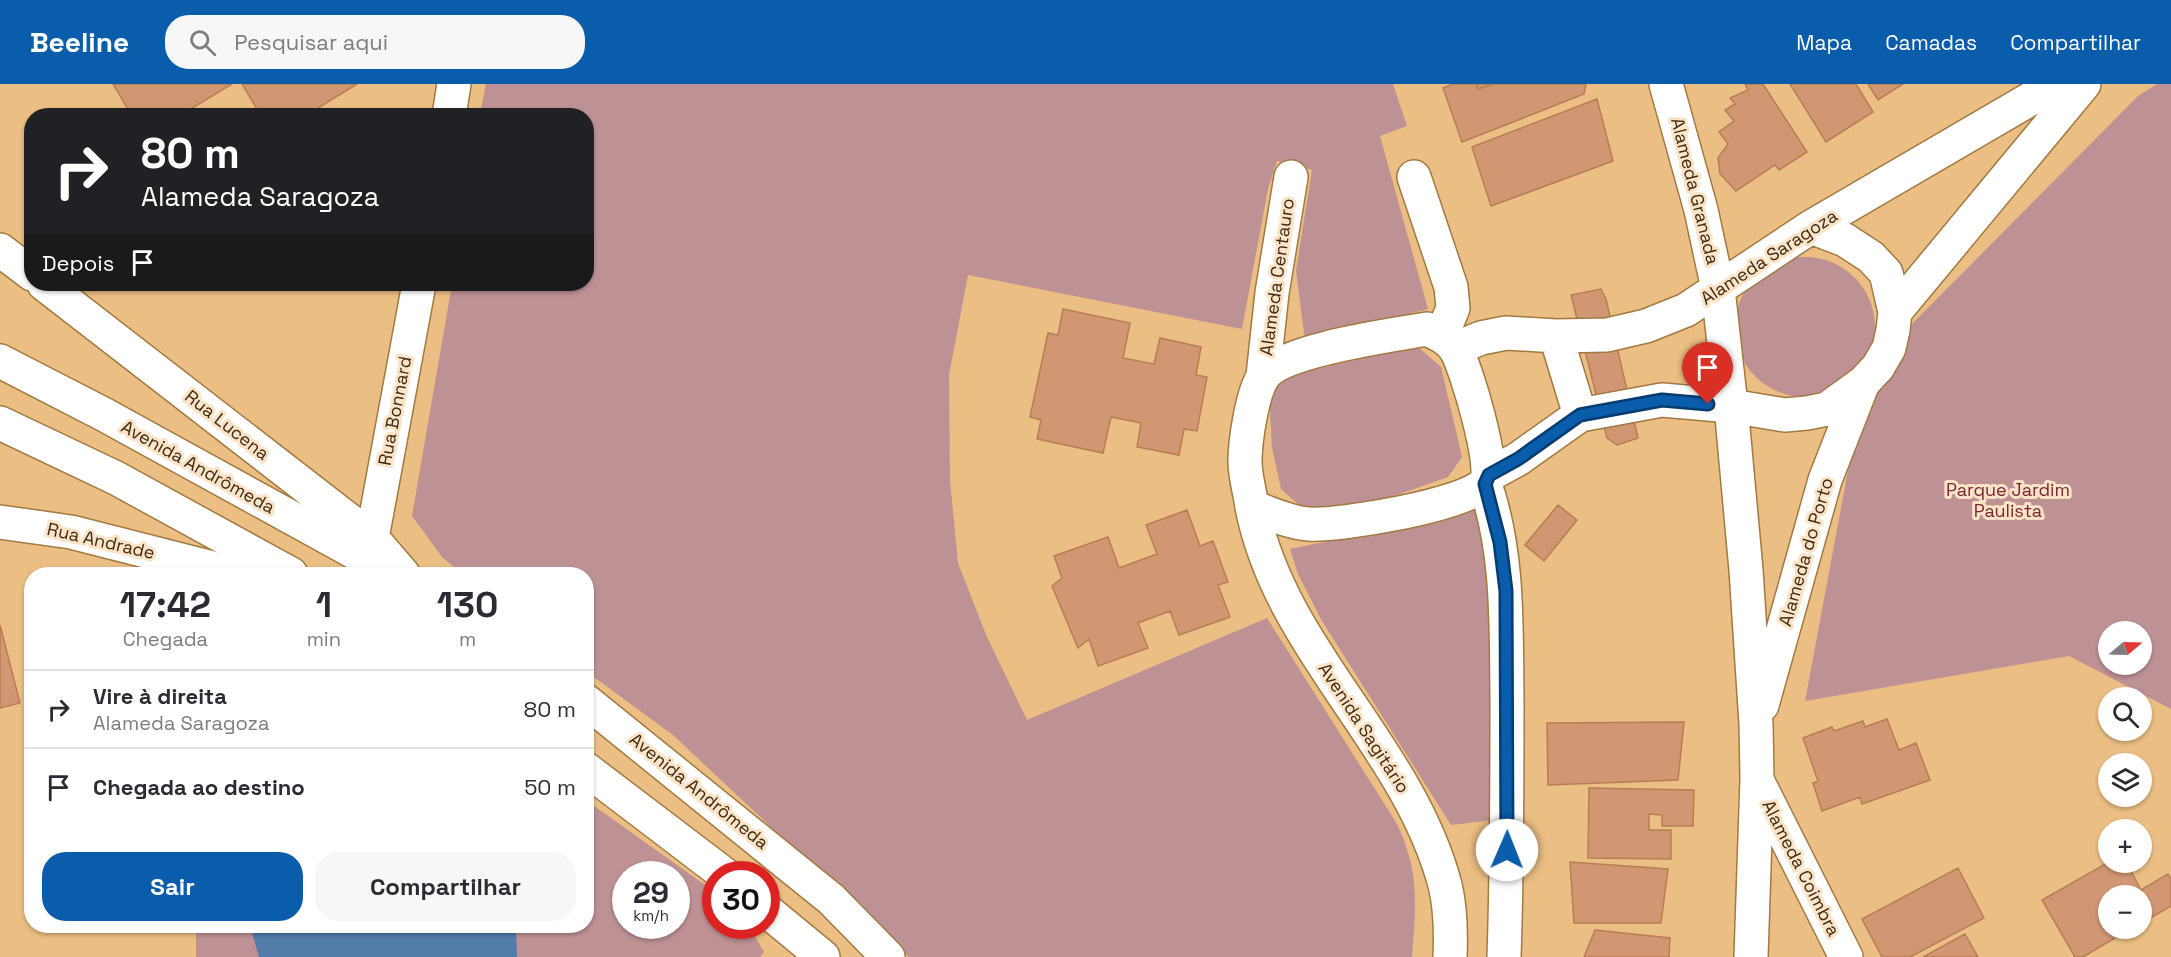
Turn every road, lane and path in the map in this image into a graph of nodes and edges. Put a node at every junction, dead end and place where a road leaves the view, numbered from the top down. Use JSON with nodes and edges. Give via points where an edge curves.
{"nodes":[{"id":1,"x":454,"y":84,"type":"edge"},
{"id":2,"x":1666,"y":84,"type":"edge"},
{"id":3,"x":2056,"y":84,"type":"edge"},
{"id":4,"x":2084,"y":84,"type":"edge"},
{"id":5,"x":450,"y":108,"type":"edge"},
{"id":6,"x":1983,"y":126,"type":"junction"},
{"id":7,"x":2016,"y":166,"type":"junction"},
{"id":8,"x":1291,"y":177,"type":"dead end"},
{"id":9,"x":1414,"y":177,"type":"dead end"},
{"id":10,"x":1811,"y":227,"type":"junction"},
{"id":11,"x":0,"y":250,"type":"edge"},
{"id":12,"x":24,"y":268,"type":"edge"},
{"id":13,"x":1718,"y":289,"type":"junction"},
{"id":14,"x":53,"y":291,"type":"edge"},
{"id":15,"x":418,"y":291,"type":"edge"},
{"id":16,"x":1895,"y":312,"type":"junction"},
{"id":17,"x":1556,"y":336,"type":"junction"},
{"id":18,"x":1449,"y":342,"type":"junction"},
{"id":19,"x":0,"y":361,"type":"edge"},
{"id":20,"x":1263,"y":376,"type":"junction"},
{"id":21,"x":1863,"y":383,"type":"junction"},
{"id":22,"x":1731,"y":406,"type":"junction"},
{"id":23,"x":1580,"y":415,"type":"junction"},
{"id":24,"x":0,"y":423,"type":"edge"},
{"id":25,"x":1487,"y":480,"type":"junction"},
{"id":26,"x":1252,"y":507,"type":"junction"},
{"id":27,"x":0,"y":522,"type":"edge"},
{"id":28,"x":372,"y":538,"type":"junction"},
{"id":29,"x":208,"y":567,"type":"edge"},
{"id":30,"x":278,"y":567,"type":"edge"},
{"id":31,"x":381,"y":567,"type":"edge"},
{"id":32,"x":397,"y":567,"type":"edge"},
{"id":33,"x":594,"y":707,"type":"edge"},
{"id":34,"x":1756,"y":724,"type":"junction"},
{"id":35,"x":594,"y":775,"type":"edge"},
{"id":36,"x":1757,"y":778,"type":"junction"},
{"id":37,"x":706,"y":861,"type":"edge"},
{"id":38,"x":780,"y":922,"type":"edge"},
{"id":39,"x":823,"y":957,"type":"edge"},
{"id":40,"x":888,"y":957,"type":"edge"},
{"id":41,"x":1450,"y":957,"type":"edge"},
{"id":42,"x":1504,"y":957,"type":"edge"},
{"id":43,"x":1751,"y":957,"type":"edge"},
{"id":44,"x":1846,"y":957,"type":"edge"}],
"edges":[{"from":1,"to":5,"type":"street"},
{"from":2,"to":13,"type":"street","name":"Alameda Granada"},
{"from":3,"to":6,"type":"street","name":"Alameda Saragoza"},
{"from":4,"to":7,"type":"street"},
{"from":6,"to":7,"type":"street","via":[[2008,138],[2014,147]]},
{"from":6,"to":10,"type":"street","name":"Alameda Saragoza"},
{"from":7,"to":16,"type":"street"},
{"from":8,"to":20,"type":"street","name":"Alameda Centauro"},
{"from":9,"to":18,"type":"street","via":[[1450,287],[1453,308]]},
{"from":10,"to":13,"type":"street","name":"Alameda Saragoza"},
{"from":10,"to":16,"type":"street","via":[[1845,240],[1871,257],[1886,273]]},
{"from":11,"to":12,"type":"street"},
{"from":13,"to":17,"type":"street","name":"Alameda Saragoza","via":[[1686,310],[1646,326],[1607,335]]},
{"from":13,"to":22,"type":"street","name":"Alameda Granada"},
{"from":14,"to":28,"type":"street","name":"Rua Lucena"},
{"from":15,"to":28,"type":"street","name":"Rua Bonnard"},
{"from":16,"to":21,"type":"street","via":[[1889,348]]},
{"from":17,"to":18,"type":"street","name":"Alameda Saragoza","via":[[1506,333]]},
{"from":17,"to":23,"type":"street"},
{"from":18,"to":20,"type":"street","via":[[1427,329],[1311,352],[1279,362]]},
{"from":18,"to":25,"type":"street","via":[[1466,374],[1483,434]]},
{"from":19,"to":31,"type":"street","name":"Avenida Andrômeda"},
{"from":20,"to":26,"type":"street","name":"Alameda Centauro","via":[[1254,399],[1245,462]]},
{"from":21,"to":22,"type":"street","via":[[1827,409],[1808,413],[1785,415]]},
{"from":21,"to":34,"type":"street","name":"Alameda do Porto","via":[[1826,480]]},
{"from":22,"to":23,"type":"street","via":[[1662,400]]},
{"from":22,"to":34,"type":"street","name":"Alameda do Porto"},
{"from":23,"to":25,"type":"street"},
{"from":24,"to":30,"type":"street","via":[[116,478]]},
{"from":25,"to":26,"type":"street","via":[[1472,492],[1416,509],[1334,525],[1306,524]]},
{"from":25,"to":42,"type":"street","via":[[1499,532],[1506,591],[1508,829]]},
{"from":26,"to":41,"type":"street","name":"Avenida Sagitário","via":[[1272,575],[1299,628],[1410,797],[1430,842],[1445,885],[1451,924]]},
{"from":27,"to":29,"type":"street","name":"Rua Andrade","via":[[71,532]]},
{"from":28,"to":32,"type":"street","name":"Rua Lucena"},
{"from":33,"to":40,"type":"street","name":"Avenida Andrômeda","via":[[831,899]]},
{"from":34,"to":36,"type":"street","name":"Alameda do Porto"},
{"from":35,"to":37,"type":"street"},
{"from":36,"to":43,"type":"street","name":"Alameda do Porto"},
{"from":36,"to":44,"type":"street","name":"Alameda Coimbra"},
{"from":38,"to":39,"type":"street"}]}
